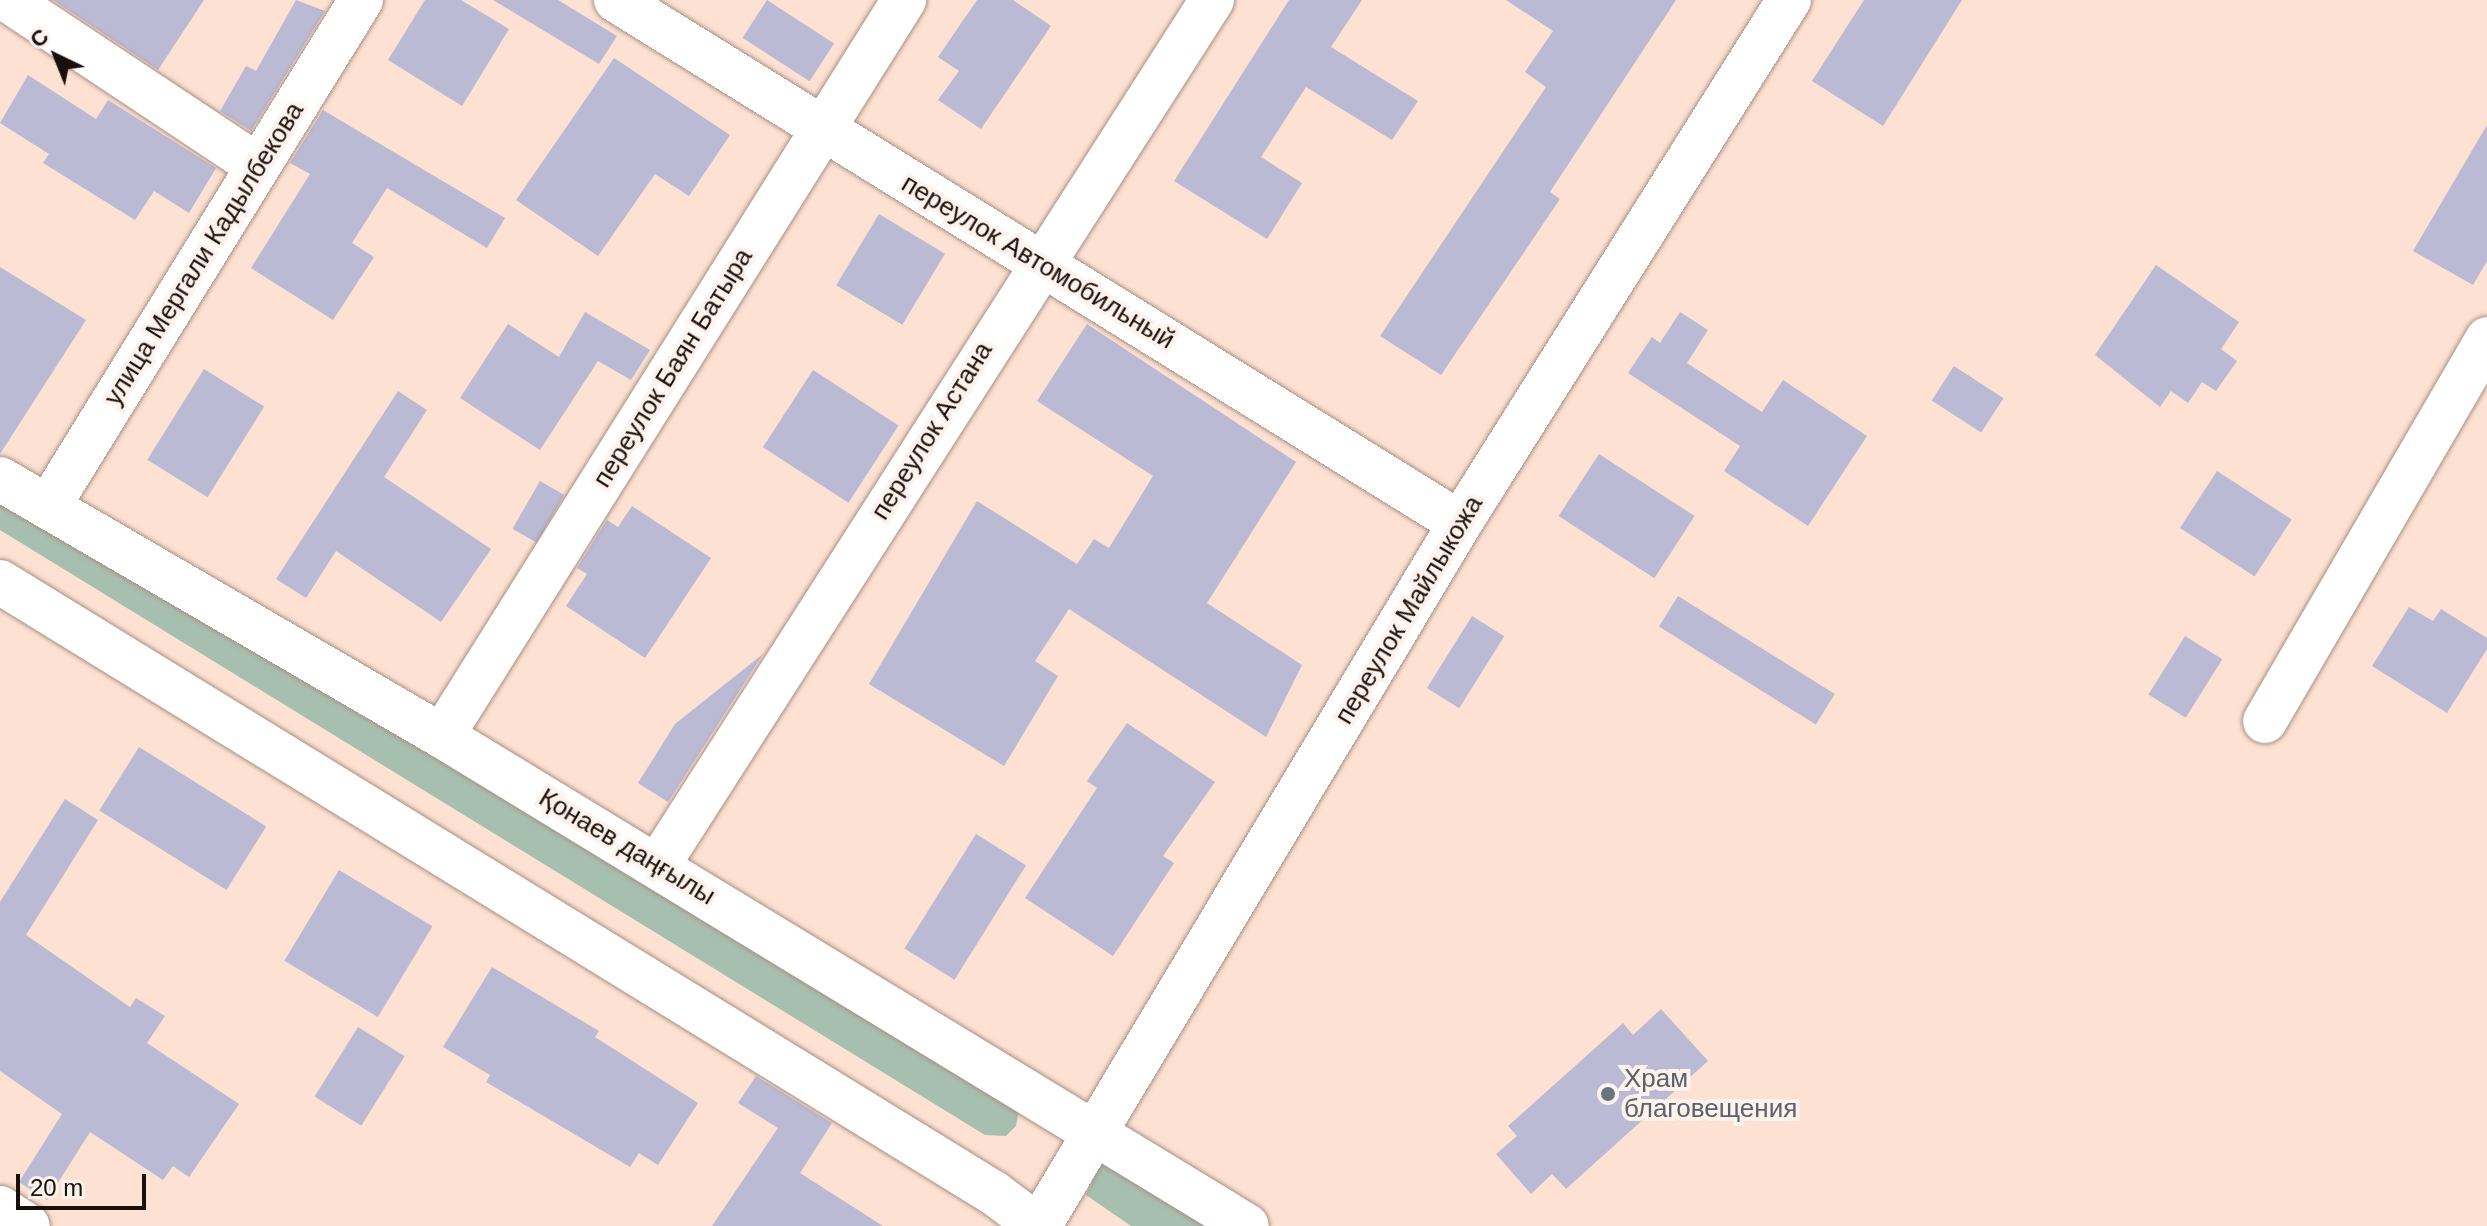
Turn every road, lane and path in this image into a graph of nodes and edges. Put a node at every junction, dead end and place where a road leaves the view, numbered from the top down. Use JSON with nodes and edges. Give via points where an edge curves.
{"nodes":[{"id":1,"x":8,"y":0,"type":"edge"},
{"id":2,"x":361,"y":0,"type":"edge"},
{"id":3,"x":616,"y":0,"type":"edge"},
{"id":4,"x":904,"y":0,"type":"edge"},
{"id":5,"x":1212,"y":0,"type":"edge"},
{"id":6,"x":1789,"y":0,"type":"edge"},
{"id":7,"x":822,"y":132,"type":"junction"},
{"id":8,"x":258,"y":166,"type":"junction"},
{"id":9,"x":1040,"y":261,"type":"junction"},
{"id":10,"x":2487,"y":339,"type":"edge"},
{"id":11,"x":0,"y":479,"type":"edge"},
{"id":12,"x":48,"y":507,"type":"junction"},
{"id":13,"x":1460,"y":523,"type":"junction"},
{"id":14,"x":0,"y":582,"type":"edge"},
{"id":15,"x":2265,"y":721,"type":"dead end"},
{"id":16,"x":442,"y":736,"type":"junction"},
{"id":17,"x":658,"y":865,"type":"junction"},
{"id":18,"x":1095,"y":1133,"type":"junction"},
{"id":19,"x":0,"y":1208,"type":"edge"},
{"id":20,"x":984,"y":1210,"type":"edge"},
{"id":21,"x":28,"y":1226,"type":"edge"},
{"id":22,"x":1038,"y":1226,"type":"edge"},
{"id":23,"x":1247,"y":1226,"type":"edge"}],
"edges":[{"from":1,"to":8,"type":"street"},
{"from":2,"to":8,"type":"street","name":"улица Мергали Кадылбекова"},
{"from":3,"to":7,"type":"street","name":"переулок Автомобильный"},
{"from":4,"to":7,"type":"street","name":"переулок Баян Батыра"},
{"from":5,"to":9,"type":"street","name":"переулок Астана"},
{"from":6,"to":13,"type":"street","name":"переулок Майлыкожа"},
{"from":7,"to":9,"type":"street","name":"переулок Автомобильный"},
{"from":7,"to":16,"type":"street","name":"переулок Баян Батыра"},
{"from":8,"to":12,"type":"street","name":"улица Мергали Кадылбекова"},
{"from":9,"to":13,"type":"street","name":"переулок Автомобильный"},
{"from":9,"to":17,"type":"street","name":"переулок Астана"},
{"from":10,"to":15,"type":"street"},
{"from":11,"to":12,"type":"street","name":"Қонаев даңғылы"},
{"from":12,"to":16,"type":"street","name":"Қонаев даңғылы"},
{"from":13,"to":18,"type":"street","name":"переулок Майлыкожа"},
{"from":14,"to":20,"type":"street"},
{"from":16,"to":17,"type":"street","name":"Қонаев даңғылы"},
{"from":17,"to":18,"type":"street","name":"Қонаев даңғылы"},
{"from":18,"to":22,"type":"street","name":"переулок Майлыкожа"},
{"from":18,"to":23,"type":"street","name":"Қонаев даңғылы"},
{"from":19,"to":21,"type":"street"},
{"from":20,"to":22,"type":"street"}]}
